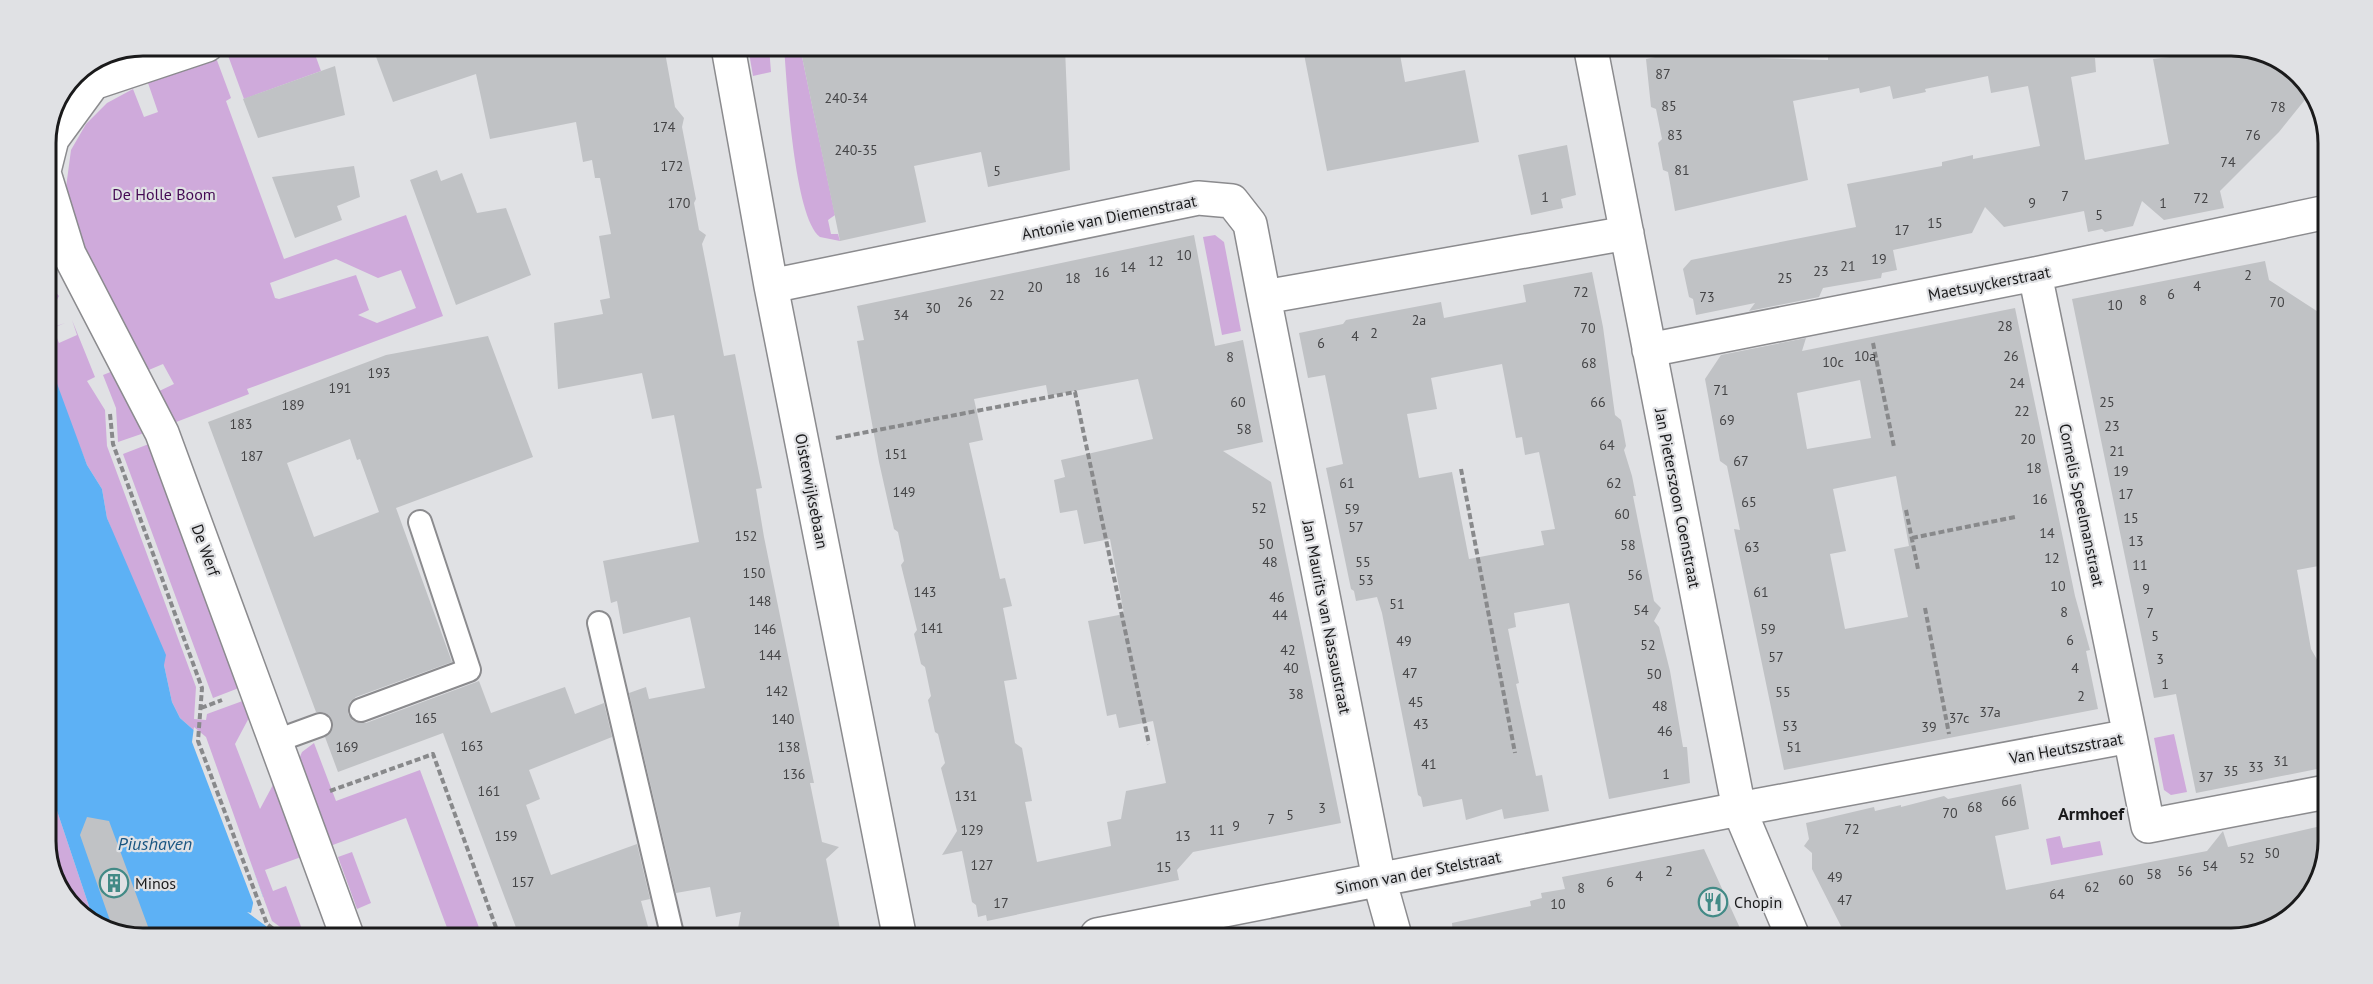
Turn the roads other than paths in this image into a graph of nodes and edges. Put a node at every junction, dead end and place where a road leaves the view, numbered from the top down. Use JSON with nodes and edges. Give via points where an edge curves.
{"nodes":[{"id":1,"x":174,"y":56,"type":"edge"},
{"id":2,"x":731,"y":56,"type":"edge"},
{"id":3,"x":1592,"y":56,"type":"edge"},
{"id":4,"x":56,"y":142,"type":"edge"},
{"id":5,"x":56,"y":212,"type":"edge"},
{"id":6,"x":2317,"y":214,"type":"edge"},
{"id":7,"x":1627,"y":233,"type":"junction"},
{"id":8,"x":2035,"y":274,"type":"junction"},
{"id":9,"x":771,"y":286,"type":"junction"},
{"id":10,"x":1264,"y":297,"type":"junction"},
{"id":11,"x":1649,"y":350,"type":"junction"},
{"id":12,"x":420,"y":522,"type":"dead end"},
{"id":13,"x":599,"y":623,"type":"dead end"},
{"id":14,"x":361,"y":710,"type":"dead end"},
{"id":15,"x":320,"y":725,"type":"dead end"},
{"id":16,"x":271,"y":727,"type":"junction"},
{"id":17,"x":2130,"y":736,"type":"junction"},
{"id":18,"x":2318,"y":795,"type":"edge"},
{"id":19,"x":1739,"y":809,"type":"junction"},
{"id":20,"x":1379,"y":879,"type":"junction"},
{"id":21,"x":344,"y":928,"type":"edge"},
{"id":22,"x":671,"y":928,"type":"edge"},
{"id":23,"x":898,"y":928,"type":"edge"},
{"id":24,"x":1132,"y":928,"type":"edge"},
{"id":25,"x":1393,"y":928,"type":"edge"},
{"id":26,"x":1789,"y":928,"type":"edge"}],
"edges":[{"from":1,"to":4,"type":"street","via":[[93,83]]},
{"from":2,"to":9,"type":"street","name":"Oisterwijksebaan"},
{"from":3,"to":7,"type":"street","name":"Jan Pieterszoon Coenstraat"},
{"from":5,"to":16,"type":"street","name":"De Werf","via":[[69,254],[162,433]]},
{"from":6,"to":8,"type":"street","name":"Maetsuyckerstraat"},
{"from":7,"to":10,"type":"street"},
{"from":7,"to":11,"type":"street","name":"Jan Pieterszoon Coenstraat"},
{"from":8,"to":11,"type":"street","name":"Maetsuyckerstraat"},
{"from":8,"to":17,"type":"street","name":"Cornelis Speelmanstraat"},
{"from":9,"to":10,"type":"street","name":"Antonie van Diemenstraat","via":[[1198,198],[1232,201],[1250,224]]},
{"from":9,"to":23,"type":"street","name":"Oisterwijksebaan"},
{"from":10,"to":20,"type":"street","name":"Jan Maurits van Nassaustraat"},
{"from":11,"to":19,"type":"street","name":"Jan Pieterszoon Coenstraat"},
{"from":12,"to":14,"type":"lane","via":[[469,670]]},
{"from":13,"to":22,"type":"lane"},
{"from":15,"to":16,"type":"lane"},
{"from":16,"to":21,"type":"street","name":"De Werf"},
{"from":17,"to":18,"type":"street","name":"Van Heutszstraat","via":[[2148,826]]},
{"from":17,"to":19,"type":"street","name":"Van Heutszstraat"},
{"from":19,"to":20,"type":"street","name":"Simon van der Stelstraat"},
{"from":19,"to":26,"type":"street","name":"Jan Pieterszoon Coenstraat"},
{"from":20,"to":24,"type":"street","name":"Simon van der Stelstraat"},
{"from":20,"to":25,"type":"street","name":"Jan Maurits van Nassaustraat"}]}
